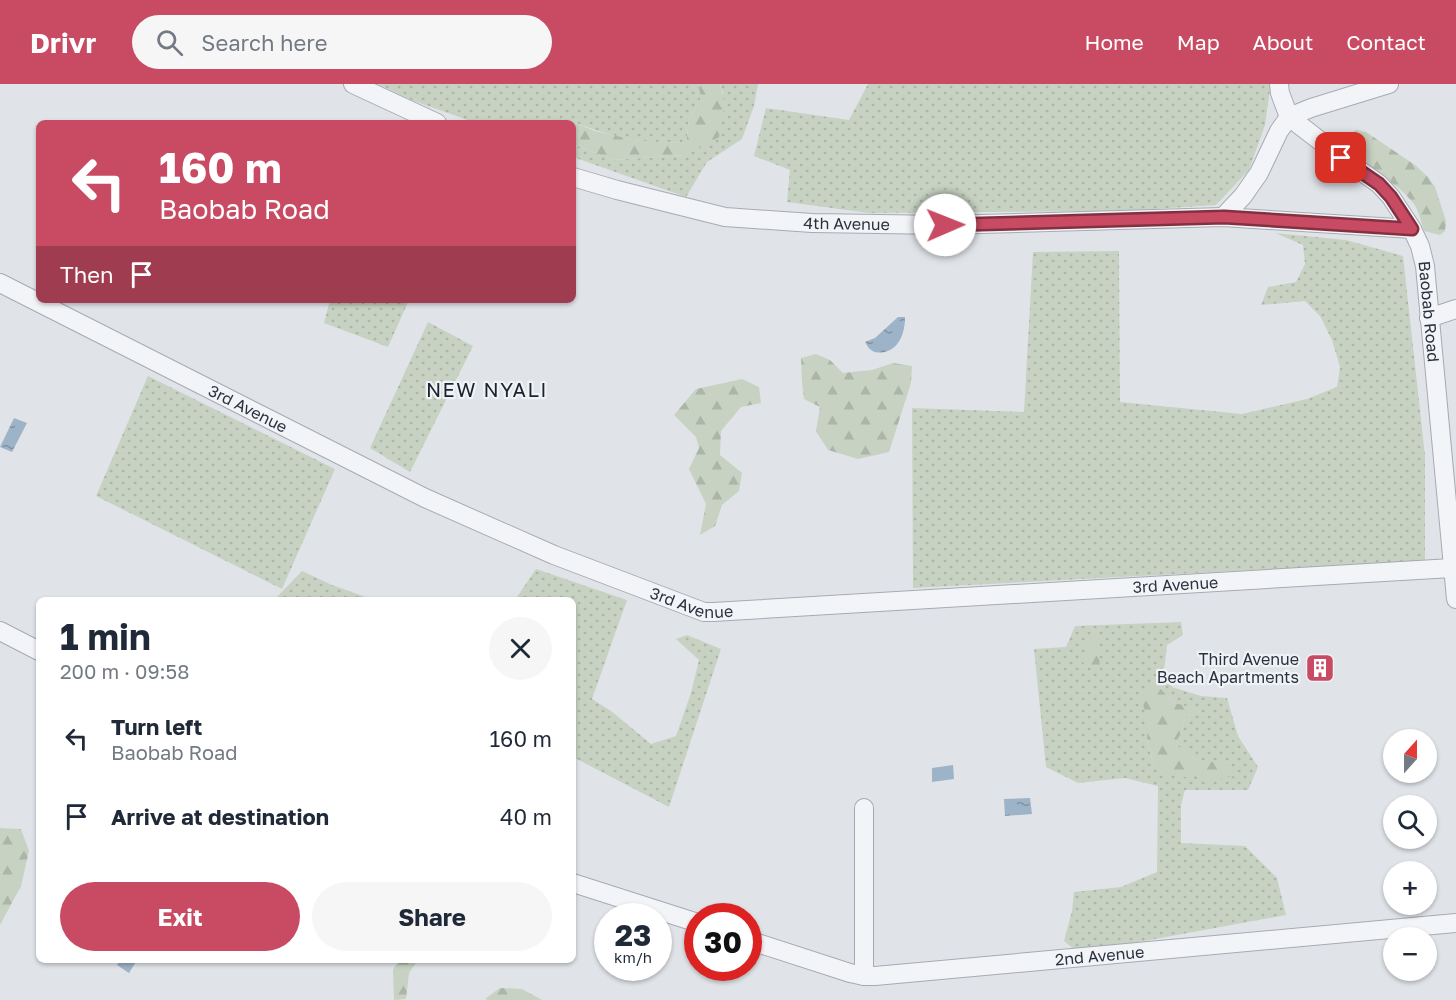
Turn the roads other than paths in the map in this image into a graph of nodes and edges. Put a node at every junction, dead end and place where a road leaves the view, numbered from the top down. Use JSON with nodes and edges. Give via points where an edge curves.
{"nodes":[{"id":1,"x":353,"y":84,"type":"edge"},
{"id":2,"x":1280,"y":84,"type":"edge"},
{"id":3,"x":1389,"y":84,"type":"edge"},
{"id":4,"x":1289,"y":117,"type":"junction"},
{"id":5,"x":431,"y":120,"type":"edge"},
{"id":6,"x":576,"y":178,"type":"edge"},
{"id":7,"x":1224,"y":217,"type":"junction"},
{"id":8,"x":1412,"y":229,"type":"junction"},
{"id":9,"x":0,"y":283,"type":"edge"},
{"id":10,"x":36,"y":301,"type":"edge"},
{"id":11,"x":40,"y":303,"type":"edge"},
{"id":12,"x":1456,"y":309,"type":"edge"},
{"id":13,"x":1429,"y":318,"type":"junction"},
{"id":14,"x":1452,"y":568,"type":"junction"},
{"id":15,"x":1456,"y":599,"type":"edge"},
{"id":16,"x":0,"y":631,"type":"edge"},
{"id":17,"x":36,"y":649,"type":"edge"},
{"id":18,"x":864,"y":808,"type":"dead end"},
{"id":19,"x":576,"y":884,"type":"edge"},
{"id":20,"x":684,"y":919,"type":"edge"},
{"id":21,"x":1456,"y":923,"type":"edge"},
{"id":22,"x":762,"y":944,"type":"edge"},
{"id":23,"x":864,"y":976,"type":"junction"}],
"edges":[{"from":1,"to":5,"type":"street"},
{"from":2,"to":4,"type":"street"},
{"from":3,"to":4,"type":"street"},
{"from":4,"to":7,"type":"street","via":[[1259,173]]},
{"from":4,"to":8,"type":"street","name":"Baobab Road","via":[[1379,184]]},
{"from":6,"to":7,"type":"street","name":"4th Avenue","via":[[736,218],[945,225]]},
{"from":7,"to":8,"type":"street","name":"4th Avenue"},
{"from":8,"to":13,"type":"street","name":"Baobab Road","via":[[1425,266]]},
{"from":9,"to":10,"type":"street","name":"3rd Avenue"},
{"from":11,"to":14,"type":"street","name":"3rd Avenue","via":[[425,498],[554,555],[704,612]]},
{"from":12,"to":13,"type":"street"},
{"from":13,"to":14,"type":"street","name":"Baobab Road"},
{"from":14,"to":15,"type":"street","name":"Baobab Road"},
{"from":16,"to":17,"type":"street"},
{"from":18,"to":23,"type":"street"},
{"from":19,"to":20,"type":"street"},
{"from":21,"to":23,"type":"street","name":"2nd Avenue"},
{"from":22,"to":23,"type":"street","name":"2nd Avenue"}]}
